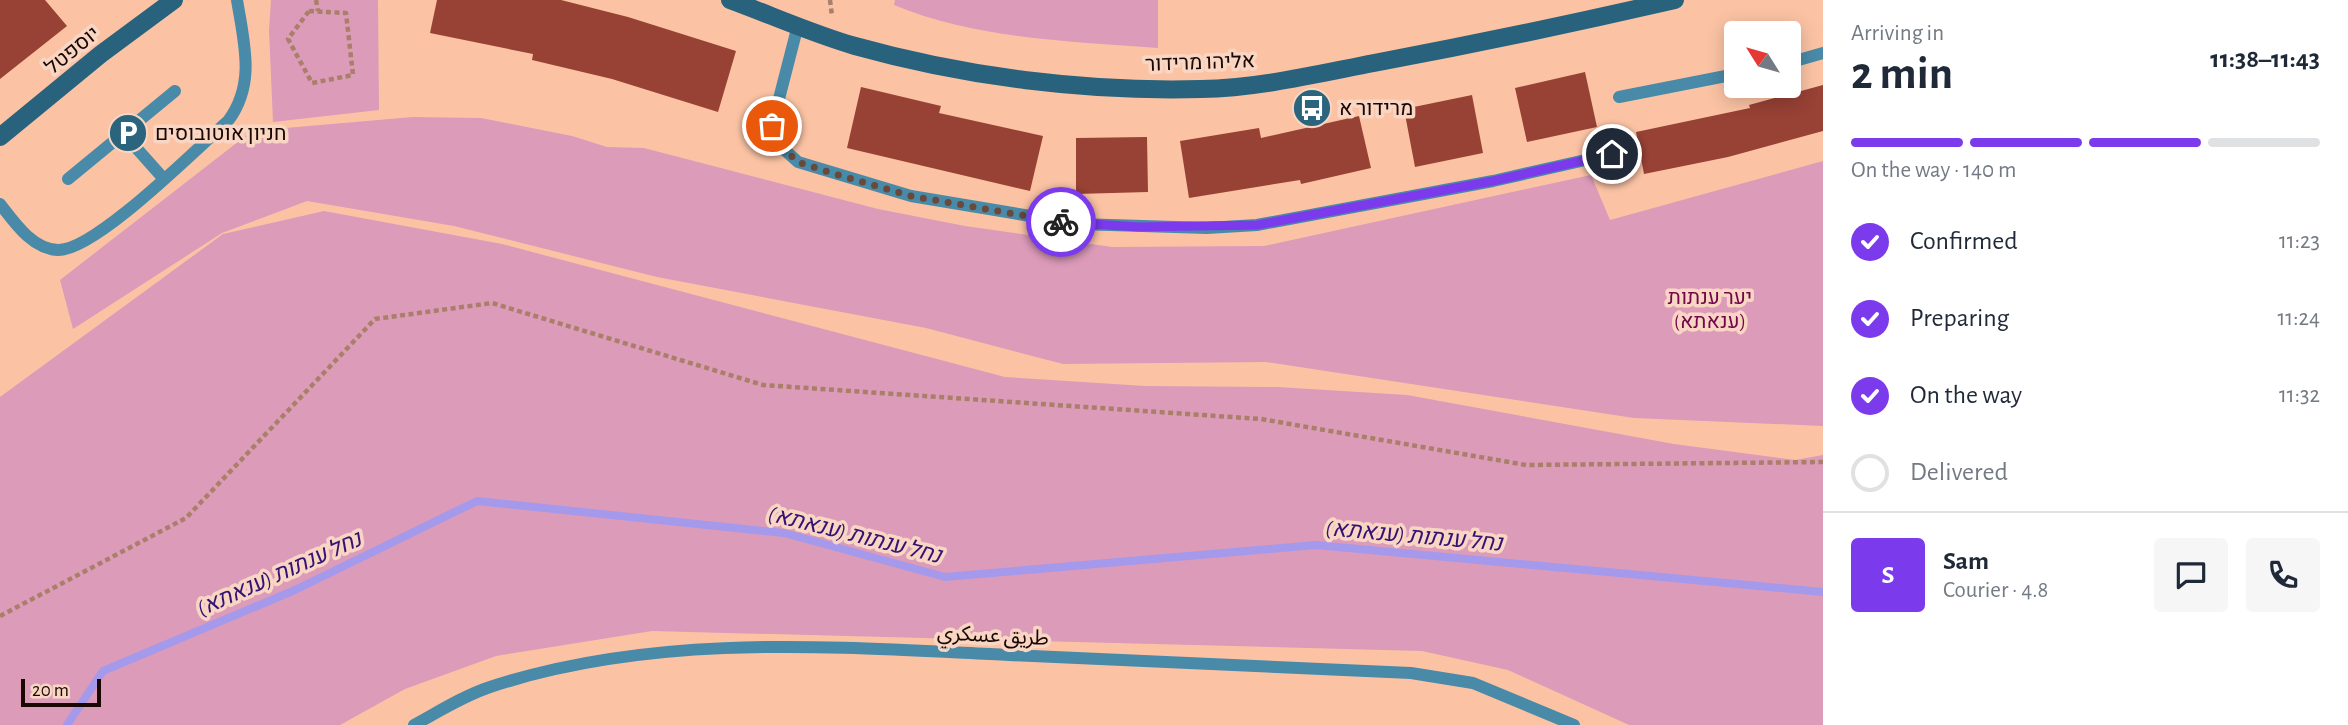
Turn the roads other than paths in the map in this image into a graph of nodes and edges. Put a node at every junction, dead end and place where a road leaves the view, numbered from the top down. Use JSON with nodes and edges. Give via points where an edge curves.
{"nodes":[{"id":1,"x":174,"y":0,"type":"edge"},
{"id":2,"x":237,"y":0,"type":"edge"},
{"id":3,"x":730,"y":0,"type":"edge"},
{"id":4,"x":1675,"y":0,"type":"edge"},
{"id":5,"x":798,"y":25,"type":"junction"},
{"id":6,"x":1823,"y":52,"type":"edge"},
{"id":7,"x":1801,"y":59,"type":"edge"},
{"id":8,"x":1724,"y":76,"type":"edge"},
{"id":9,"x":175,"y":91,"type":"dead end"},
{"id":10,"x":1619,"y":97,"type":"dead end"},
{"id":11,"x":123,"y":133,"type":"junction"},
{"id":12,"x":0,"y":137,"type":"edge"},
{"id":13,"x":1612,"y":154,"type":"dead end"},
{"id":14,"x":163,"y":178,"type":"junction"},
{"id":15,"x":68,"y":179,"type":"dead end"},
{"id":16,"x":0,"y":204,"type":"edge"},
{"id":17,"x":414,"y":725,"type":"edge"},
{"id":18,"x":1574,"y":725,"type":"edge"}],
"edges":[{"from":1,"to":12,"type":"street","name":"יוספטל"},
{"from":2,"to":14,"type":"lane","via":[[245,48],[243,96],[228,121]]},
{"from":3,"to":5,"type":"street","name":"אליהו מרידור"},
{"from":4,"to":5,"type":"street","name":"אליהו מרידור","via":[[1455,48],[1270,82],[1202,89],[1042,82],[975,72],[853,45]]},
{"from":5,"to":13,"type":"lane","via":[[772,126],[778,144],[798,162],[911,196],[1078,224],[1257,225]]},
{"from":6,"to":7,"type":"lane"},
{"from":8,"to":10,"type":"lane"},
{"from":9,"to":11,"type":"lane"},
{"from":11,"to":14,"type":"lane"},
{"from":11,"to":15,"type":"lane"},
{"from":14,"to":16,"type":"lane","via":[[103,230],[73,248],[56,250],[37,243]]},
{"from":17,"to":18,"type":"lane","name":"طريق عسكري","via":[[486,688],[556,668],[633,655],[809,645],[1412,673],[1473,683]]}]}
